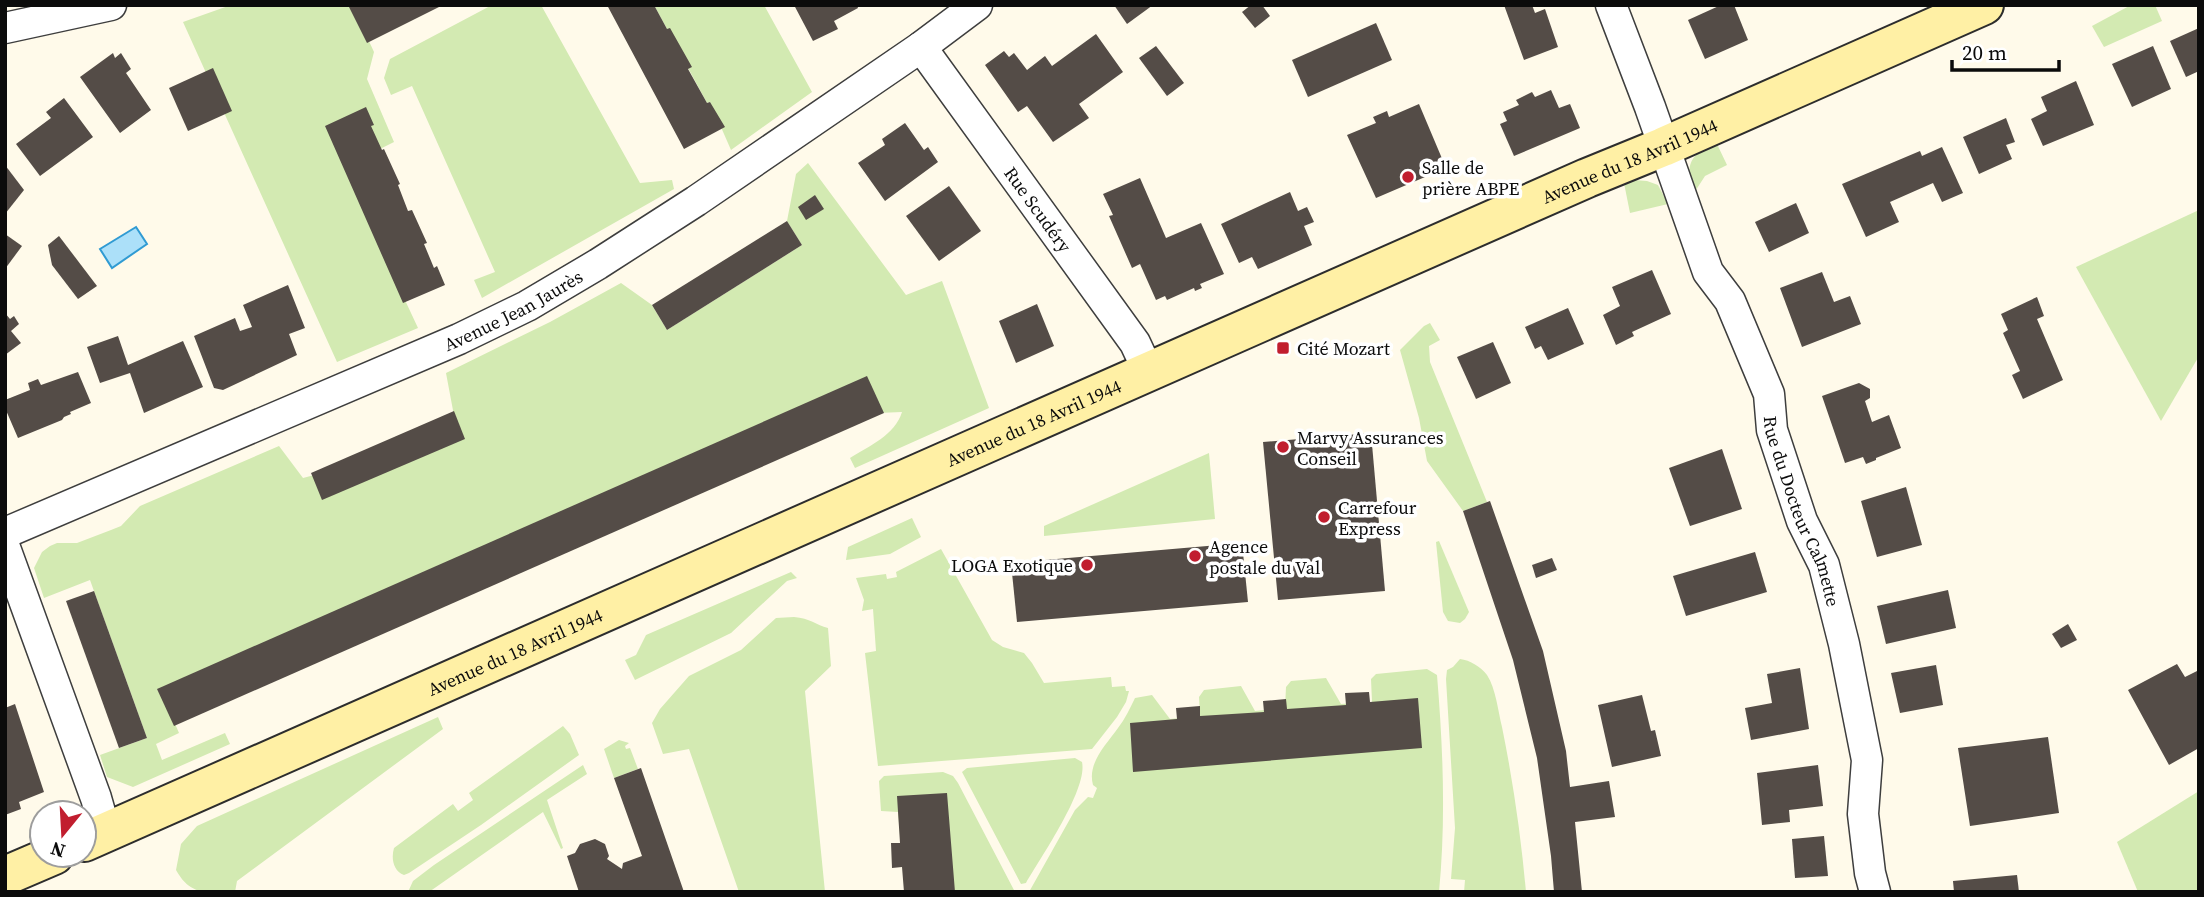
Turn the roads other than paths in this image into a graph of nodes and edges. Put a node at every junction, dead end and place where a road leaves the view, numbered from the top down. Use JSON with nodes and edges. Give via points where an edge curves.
{"nodes":[{"id":1,"x":111,"y":5,"type":"edge"},
{"id":2,"x":977,"y":5,"type":"edge"},
{"id":3,"x":1611,"y":5,"type":"edge"},
{"id":4,"x":1984,"y":5,"type":"edge"},
{"id":5,"x":5,"y":28,"type":"edge"},
{"id":6,"x":920,"y":47,"type":"junction"},
{"id":7,"x":1663,"y":147,"type":"junction"},
{"id":8,"x":1149,"y":373,"type":"junction"},
{"id":9,"x":5,"y":533,"type":"edge"},
{"id":10,"x":5,"y":548,"type":"edge"},
{"id":11,"x":96,"y":799,"type":"edge"},
{"id":12,"x":98,"y":837,"type":"edge"},
{"id":13,"x":28,"y":866,"type":"edge"},
{"id":14,"x":5,"y":876,"type":"edge"},
{"id":15,"x":1875,"y":892,"type":"edge"}],
"edges":[{"from":1,"to":5,"type":"street"},
{"from":2,"to":6,"type":"street","name":"Avenue Jean Jaurès"},
{"from":3,"to":7,"type":"street","name":"Rue du Docteur Calmette"},
{"from":4,"to":7,"type":"street","name":"Avenue du 18 Avril 1944"},
{"from":6,"to":8,"type":"street","name":"Rue Scudéry","via":[[1135,343]]},
{"from":6,"to":9,"type":"street","name":"Avenue Jean Jaurès","via":[[696,201],[527,306],[460,339]]},
{"from":7,"to":8,"type":"street","name":"Avenue du 18 Avril 1944"},
{"from":7,"to":15,"type":"street","name":"Rue du Docteur Calmette","via":[[1708,272],[1731,301],[1769,394],[1772,430],[1802,520],[1824,565],[1866,750],[1863,814]]},
{"from":8,"to":12,"type":"street","name":"Avenue du 18 Avril 1944"},
{"from":10,"to":11,"type":"street"},
{"from":13,"to":14,"type":"street"}]}
